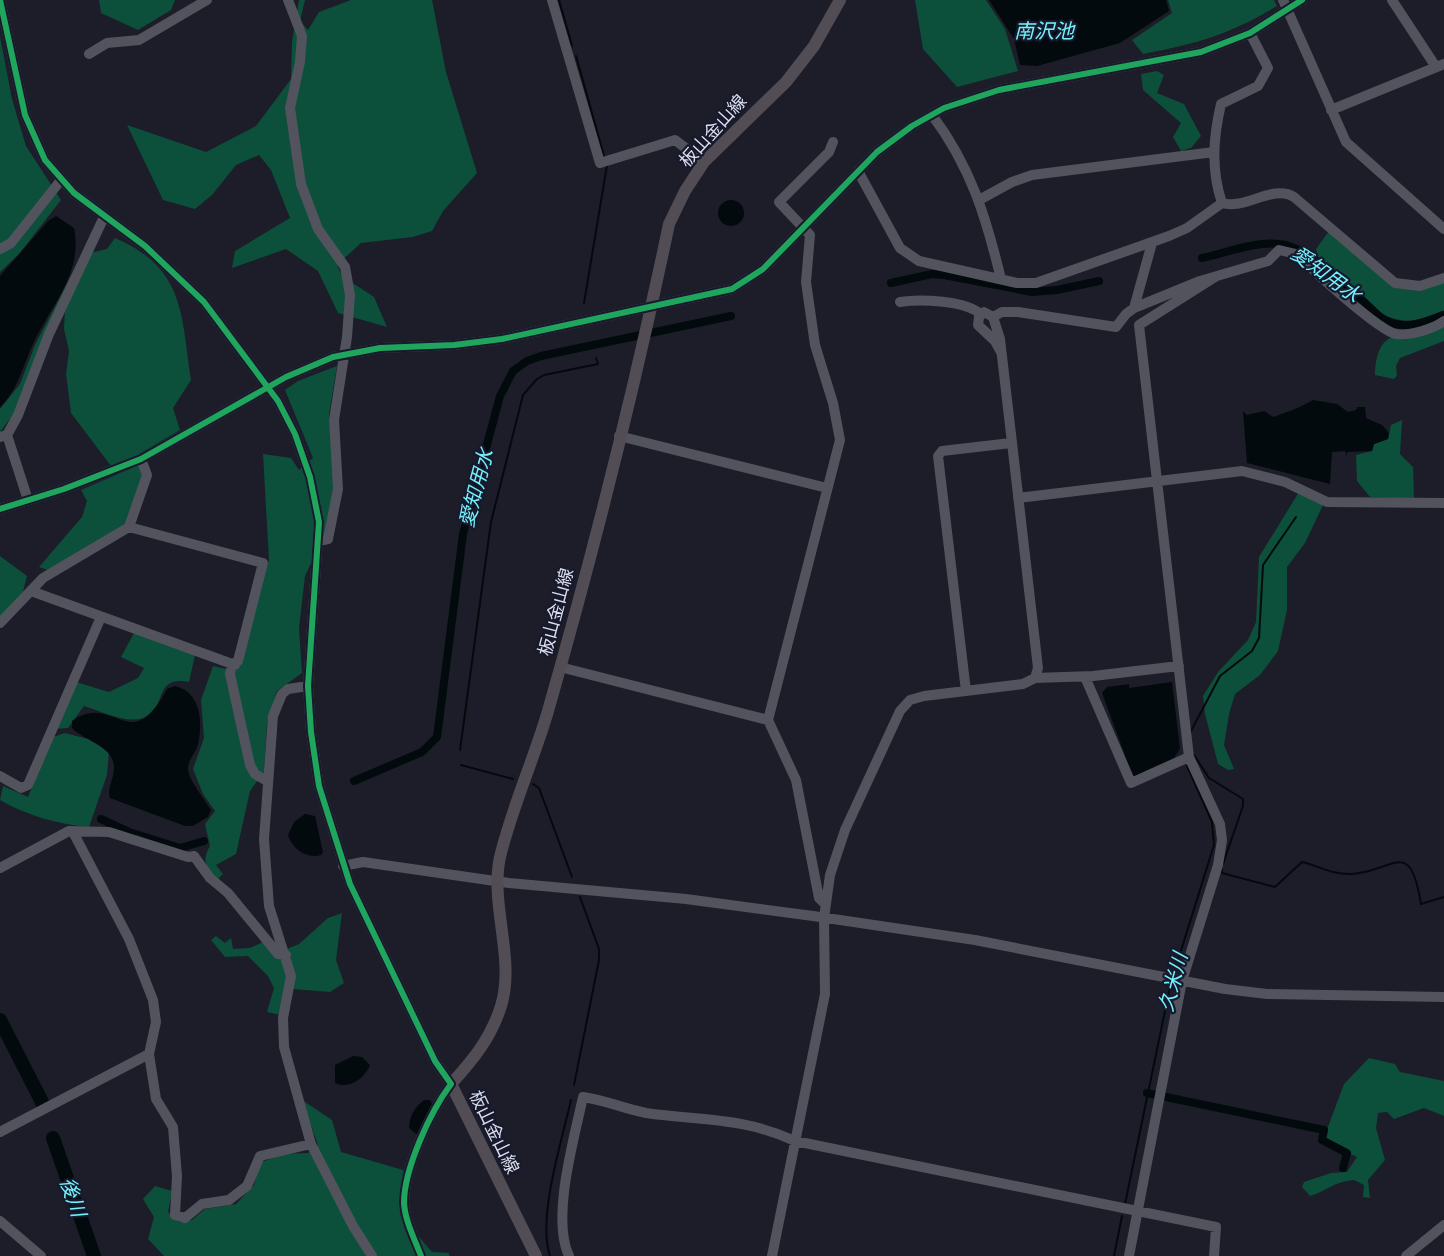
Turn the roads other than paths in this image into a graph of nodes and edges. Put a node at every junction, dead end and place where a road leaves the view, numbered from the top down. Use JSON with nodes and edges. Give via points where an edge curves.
{"nodes":[{"id":1,"x":0,"y":0,"type":"edge"},
{"id":2,"x":207,"y":0,"type":"edge"},
{"id":3,"x":288,"y":0,"type":"edge"},
{"id":4,"x":552,"y":0,"type":"edge"},
{"id":5,"x":840,"y":0,"type":"edge"},
{"id":6,"x":1302,"y":0,"type":"edge"},
{"id":7,"x":1392,"y":0,"type":"edge"},
{"id":8,"x":1285,"y":5,"type":"edge"},
{"id":9,"x":1250,"y":33,"type":"junction"},
{"id":10,"x":89,"y":54,"type":"dead end"},
{"id":11,"x":1440,"y":65,"type":"edge"},
{"id":12,"x":1331,"y":110,"type":"junction"},
{"id":13,"x":932,"y":115,"type":"junction"},
{"id":14,"x":833,"y":142,"type":"dead end"},
{"id":15,"x":1214,"y":152,"type":"junction"},
{"id":16,"x":704,"y":162,"type":"junction"},
{"id":17,"x":858,"y":171,"type":"junction"},
{"id":18,"x":61,"y":180,"type":"junction"},
{"id":19,"x":979,"y":200,"type":"junction"},
{"id":20,"x":1222,"y":203,"type":"junction"},
{"id":21,"x":104,"y":217,"type":"junction"},
{"id":22,"x":803,"y":228,"type":"junction"},
{"id":23,"x":1444,"y":230,"type":"edge"},
{"id":24,"x":1152,"y":243,"type":"junction"},
{"id":25,"x":0,"y":249,"type":"edge"},
{"id":26,"x":1215,"y":277,"type":"junction"},
{"id":27,"x":1444,"y":278,"type":"edge"},
{"id":28,"x":1001,"y":279,"type":"junction"},
{"id":29,"x":900,"y":302,"type":"dead end"},
{"id":30,"x":651,"y":307,"type":"junction"},
{"id":31,"x":1134,"y":308,"type":"junction"},
{"id":32,"x":981,"y":315,"type":"junction"},
{"id":33,"x":993,"y":317,"type":"junction"},
{"id":34,"x":1444,"y":321,"type":"edge"},
{"id":35,"x":1000,"y":352,"type":"junction"},
{"id":36,"x":269,"y":388,"type":"junction"},
{"id":37,"x":4,"y":436,"type":"edge"},
{"id":38,"x":620,"y":436,"type":"junction"},
{"id":39,"x":1011,"y":443,"type":"junction"},
{"id":40,"x":141,"y":459,"type":"junction"},
{"id":41,"x":1157,"y":482,"type":"junction"},
{"id":42,"x":827,"y":488,"type":"junction"},
{"id":43,"x":1018,"y":498,"type":"junction"},
{"id":44,"x":28,"y":500,"type":"junction"},
{"id":45,"x":1444,"y":503,"type":"edge"},
{"id":46,"x":0,"y":509,"type":"edge"},
{"id":47,"x":129,"y":527,"type":"junction"},
{"id":48,"x":319,"y":541,"type":"junction"},
{"id":49,"x":31,"y":591,"type":"junction"},
{"id":50,"x":101,"y":617,"type":"junction"},
{"id":51,"x":0,"y":623,"type":"edge"},
{"id":52,"x":235,"y":665,"type":"junction"},
{"id":53,"x":1179,"y":666,"type":"junction"},
{"id":54,"x":560,"y":667,"type":"junction"},
{"id":55,"x":1085,"y":677,"type":"junction"},
{"id":56,"x":1035,"y":678,"type":"junction"},
{"id":57,"x":308,"y":686,"type":"junction"},
{"id":58,"x":966,"y":691,"type":"junction"},
{"id":59,"x":768,"y":720,"type":"junction"},
{"id":60,"x":1189,"y":757,"type":"junction"},
{"id":61,"x":0,"y":776,"type":"edge"},
{"id":62,"x":267,"y":781,"type":"junction"},
{"id":63,"x":73,"y":832,"type":"junction"},
{"id":64,"x":343,"y":866,"type":"junction"},
{"id":65,"x":0,"y":868,"type":"edge"},
{"id":66,"x":497,"y":881,"type":"junction"},
{"id":67,"x":826,"y":905,"type":"junction"},
{"id":68,"x":824,"y":918,"type":"junction"},
{"id":69,"x":285,"y":955,"type":"junction"},
{"id":70,"x":1181,"y":981,"type":"junction"},
{"id":71,"x":1444,"y":997,"type":"edge"},
{"id":72,"x":149,"y":1054,"type":"junction"},
{"id":73,"x":451,"y":1084,"type":"junction"},
{"id":74,"x":0,"y":1132,"type":"edge"},
{"id":75,"x":795,"y":1141,"type":"junction"},
{"id":76,"x":311,"y":1144,"type":"junction"},
{"id":77,"x":1138,"y":1212,"type":"junction"},
{"id":78,"x":0,"y":1221,"type":"edge"},
{"id":79,"x":1444,"y":1226,"type":"edge"},
{"id":80,"x":41,"y":1256,"type":"edge"},
{"id":81,"x":372,"y":1256,"type":"edge"},
{"id":82,"x":421,"y":1256,"type":"edge"},
{"id":83,"x":536,"y":1256,"type":"edge"},
{"id":84,"x":569,"y":1256,"type":"edge"},
{"id":85,"x":772,"y":1256,"type":"edge"},
{"id":86,"x":1129,"y":1256,"type":"edge"},
{"id":87,"x":1214,"y":1256,"type":"edge"},
{"id":88,"x":1406,"y":1256,"type":"edge"}],
"edges":[{"from":1,"to":18,"type":"street","via":[[25,116],[39,150]]},
{"from":2,"to":10,"type":"street","via":[[139,40],[107,43]]},
{"from":3,"to":48,"type":"street","via":[[302,36],[290,108],[298,173],[307,207],[345,267],[350,295],[334,420],[339,489],[328,539]]},
{"from":4,"to":16,"type":"street","via":[[600,163],[675,140]]},
{"from":5,"to":16,"type":"main road","name":"板山金山線","via":[[814,46],[786,82]]},
{"from":6,"to":8,"type":"street"},
{"from":7,"to":11,"type":"street"},
{"from":8,"to":9,"type":"street"},
{"from":8,"to":12,"type":"street"},
{"from":9,"to":13,"type":"street","via":[[1202,52],[999,90]]},
{"from":9,"to":15,"type":"street","via":[[1268,69],[1258,86],[1221,104]]},
{"from":11,"to":12,"type":"street"},
{"from":12,"to":23,"type":"street","via":[[1355,153]]},
{"from":13,"to":17,"type":"street","via":[[893,139]]},
{"from":13,"to":19,"type":"street","via":[[956,146]]},
{"from":14,"to":22,"type":"street","via":[[829,152],[779,202]]},
{"from":15,"to":19,"type":"street","via":[[1032,175]]},
{"from":15,"to":20,"type":"street"},
{"from":16,"to":30,"type":"main road","name":"板山金山線","via":[[669,224]]},
{"from":17,"to":22,"type":"street"},
{"from":17,"to":28,"type":"street","via":[[900,248],[909,256]]},
{"from":18,"to":21,"type":"street"},
{"from":18,"to":25,"type":"street","via":[[15,238]]},
{"from":19,"to":28,"type":"street"},
{"from":20,"to":24,"type":"street","via":[[1187,228]]},
{"from":20,"to":27,"type":"street","via":[[1289,194],[1395,283],[1420,286]]},
{"from":21,"to":36,"type":"street","via":[[145,246],[191,289]]},
{"from":21,"to":37,"type":"street","via":[[49,334],[18,415]]},
{"from":22,"to":30,"type":"street","via":[[742,284]]},
{"from":22,"to":42,"type":"street","via":[[810,235],[806,282],[815,345],[840,440]]},
{"from":24,"to":28,"type":"street","via":[[1043,281],[1017,283]]},
{"from":24,"to":31,"type":"street"},
{"from":26,"to":31,"type":"street"},
{"from":26,"to":34,"type":"street","via":[[1268,261],[1279,250],[1303,259],[1378,325],[1395,334],[1419,331]]},
{"from":26,"to":41,"type":"street","via":[[1139,326]]},
{"from":29,"to":32,"type":"street","via":[[919,298],[972,307]]},
{"from":30,"to":36,"type":"street","via":[[470,344],[353,351],[311,364]]},
{"from":30,"to":38,"type":"main road","name":"板山金山線"},
{"from":31,"to":33,"type":"street","via":[[1116,327],[1018,312],[1002,312]]},
{"from":32,"to":33,"type":"street","via":[[984,312]]},
{"from":32,"to":35,"type":"street","via":[[979,328],[995,341]]},
{"from":33,"to":35,"type":"street"},
{"from":35,"to":39,"type":"street"},
{"from":36,"to":40,"type":"street"},
{"from":36,"to":48,"type":"street","via":[[303,455],[315,499]]},
{"from":37,"to":44,"type":"street"},
{"from":38,"to":42,"type":"street"},
{"from":38,"to":54,"type":"main road","name":"板山金山線"},
{"from":39,"to":43,"type":"street"},
{"from":39,"to":58,"type":"street","via":[[942,451],[938,456]]},
{"from":40,"to":44,"type":"street"},
{"from":40,"to":47,"type":"street","via":[[147,475]]},
{"from":41,"to":43,"type":"street"},
{"from":41,"to":45,"type":"street","via":[[1242,471],[1285,482],[1327,502]]},
{"from":41,"to":53,"type":"street"},
{"from":42,"to":59,"type":"street"},
{"from":43,"to":56,"type":"street","via":[[1038,668]]},
{"from":44,"to":46,"type":"street"},
{"from":47,"to":49,"type":"street","via":[[44,578]]},
{"from":47,"to":52,"type":"street","via":[[263,563]]},
{"from":48,"to":57,"type":"street"},
{"from":49,"to":50,"type":"street"},
{"from":49,"to":51,"type":"street"},
{"from":50,"to":52,"type":"street"},
{"from":50,"to":61,"type":"street","via":[[28,785],[21,788]]},
{"from":52,"to":62,"type":"street","via":[[231,684],[250,765],[255,774]]},
{"from":53,"to":55,"type":"street"},
{"from":53,"to":60,"type":"street"},
{"from":54,"to":59,"type":"street"},
{"from":54,"to":66,"type":"main road","name":"板山金山線","via":[[509,823]]},
{"from":55,"to":56,"type":"street"},
{"from":55,"to":60,"type":"street","via":[[1131,783]]},
{"from":56,"to":58,"type":"street","via":[[1023,684]]},
{"from":57,"to":62,"type":"street","via":[[288,689],[277,703]]},
{"from":57,"to":64,"type":"street","via":[[319,786]]},
{"from":58,"to":67,"type":"street","via":[[914,698],[898,714],[845,830]]},
{"from":59,"to":67,"type":"street","via":[[796,780],[819,898]]},
{"from":60,"to":70,"type":"street","via":[[1220,824],[1222,840],[1218,865]]},
{"from":62,"to":69,"type":"street","via":[[264,839],[269,906]]},
{"from":63,"to":65,"type":"street"},
{"from":63,"to":69,"type":"street","via":[[109,832],[178,855],[194,856],[278,954]]},
{"from":63,"to":72,"type":"street","via":[[147,981],[156,1022]]},
{"from":64,"to":66,"type":"street","via":[[363,862]]},
{"from":64,"to":73,"type":"street","via":[[435,1061]]},
{"from":66,"to":68,"type":"street","via":[[686,899]]},
{"from":66,"to":73,"type":"main road","name":"板山金山線","via":[[504,972],[502,1002],[493,1030],[477,1056]]},
{"from":67,"to":68,"type":"street"},
{"from":68,"to":70,"type":"street","via":[[975,940]]},
{"from":68,"to":75,"type":"street","via":[[825,994]]},
{"from":69,"to":76,"type":"street","via":[[291,983],[283,1018],[284,1047]]},
{"from":70,"to":71,"type":"street","via":[[1268,994]]},
{"from":70,"to":77,"type":"street"},
{"from":72,"to":74,"type":"street"},
{"from":72,"to":76,"type":"street","via":[[156,1099],[173,1127],[177,1176],[174,1211],[181,1218],[202,1204],[223,1202],[237,1194],[250,1182],[260,1156]]},
{"from":73,"to":82,"type":"street","via":[[440,1099],[405,1191],[406,1216]]},
{"from":73,"to":83,"type":"main road","name":"板山金山線"},
{"from":75,"to":77,"type":"street"},
{"from":75,"to":84,"type":"street","via":[[749,1124],[644,1112],[583,1098],[564,1194],[561,1229]]},
{"from":75,"to":85,"type":"street"},
{"from":76,"to":81,"type":"street"},
{"from":77,"to":86,"type":"street"},
{"from":77,"to":87,"type":"street","via":[[1216,1227]]},
{"from":78,"to":80,"type":"street"},
{"from":79,"to":88,"type":"street"}]}
